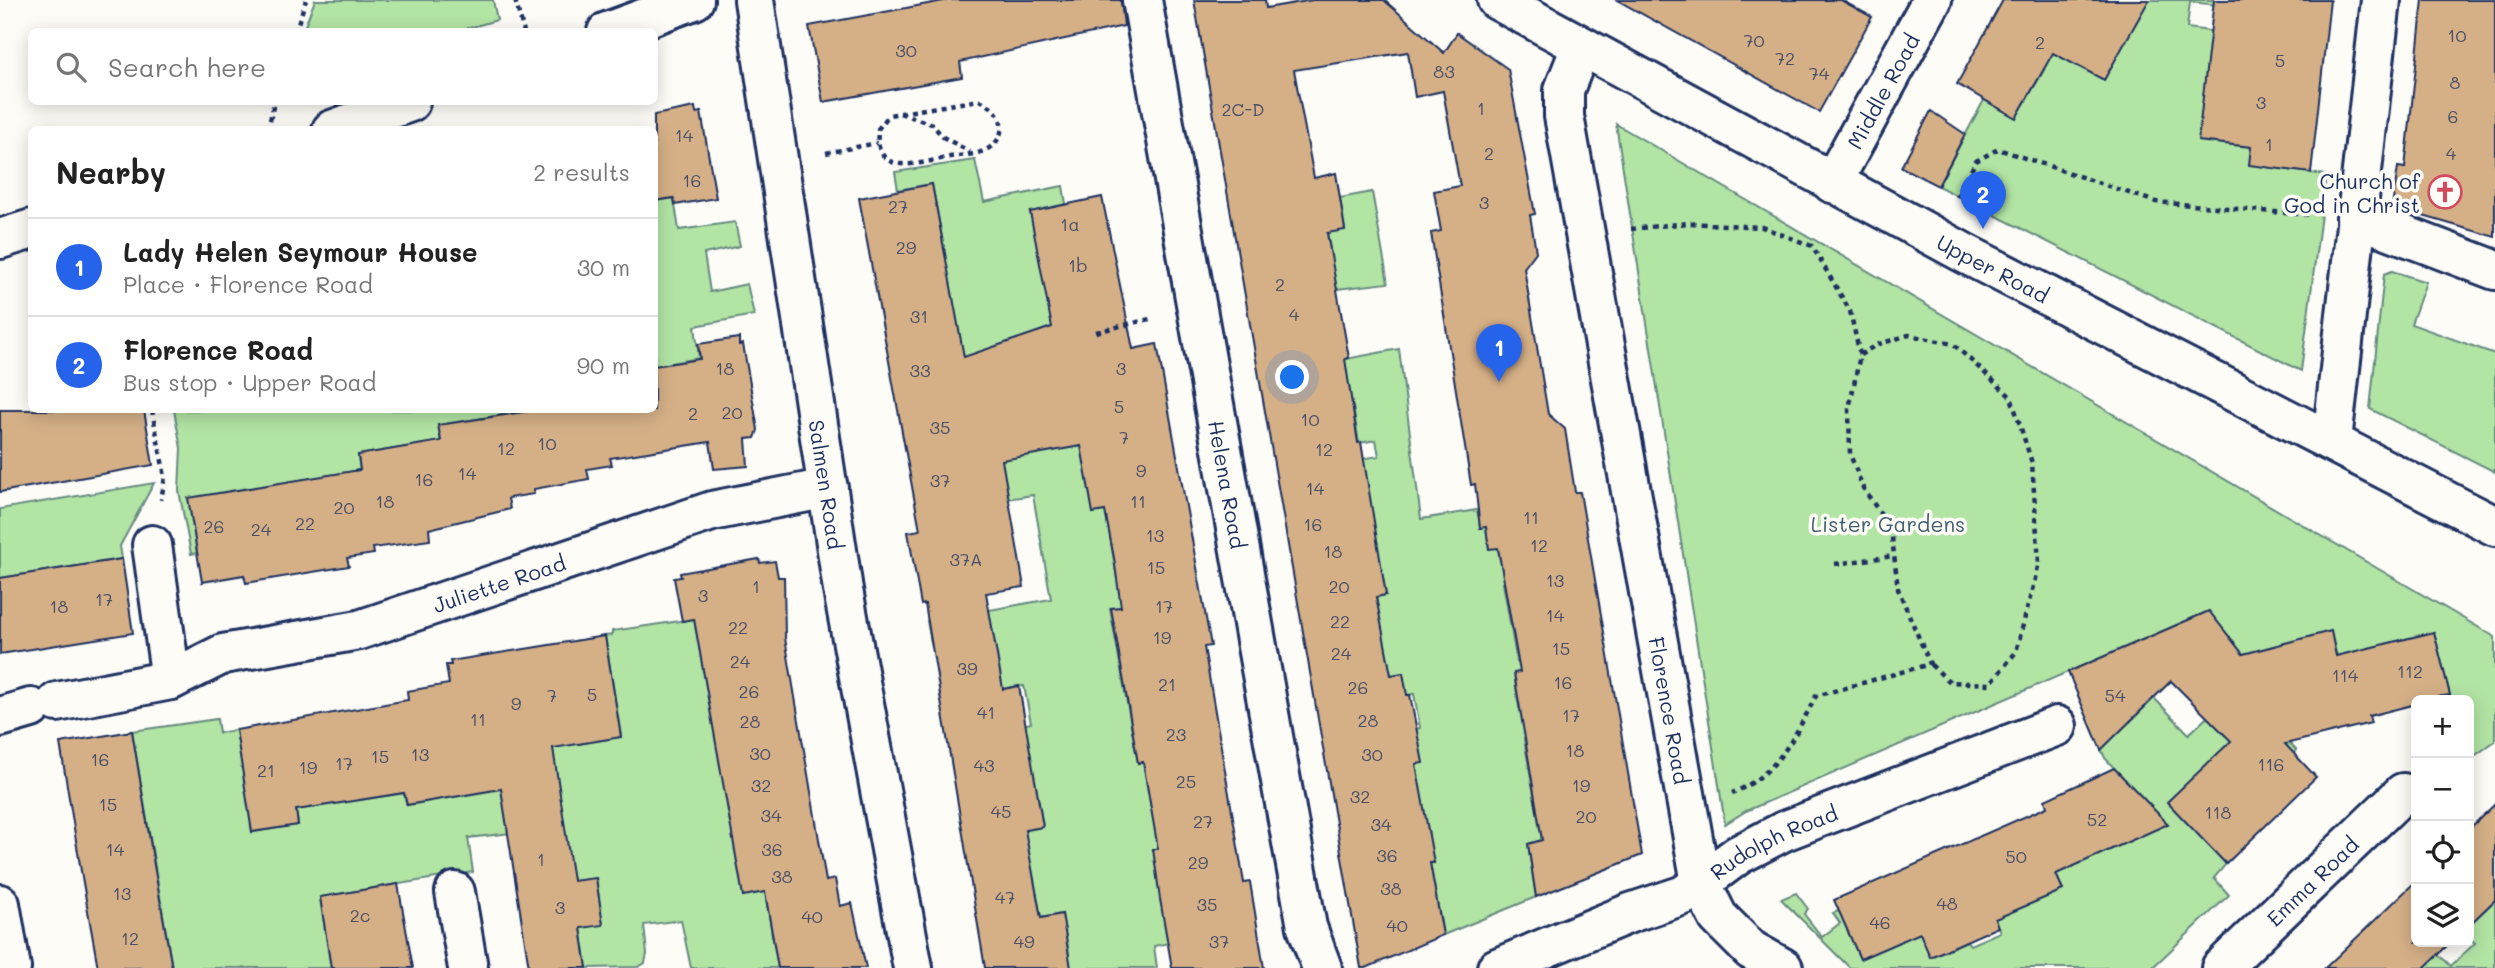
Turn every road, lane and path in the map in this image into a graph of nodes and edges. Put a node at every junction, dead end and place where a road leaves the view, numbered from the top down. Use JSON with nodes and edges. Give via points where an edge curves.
{"nodes":[{"id":1,"x":306,"y":0,"type":"edge"},
{"id":2,"x":515,"y":0,"type":"edge"},
{"id":3,"x":694,"y":0,"type":"edge"},
{"id":4,"x":754,"y":0,"type":"edge"},
{"id":5,"x":1142,"y":0,"type":"edge"},
{"id":6,"x":1497,"y":0,"type":"edge"},
{"id":7,"x":1932,"y":0,"type":"edge"},
{"id":8,"x":2381,"y":0,"type":"edge"},
{"id":9,"x":296,"y":28,"type":"edge"},
{"id":10,"x":523,"y":28,"type":"edge"},
{"id":11,"x":618,"y":28,"type":"edge"},
{"id":12,"x":1581,"y":47,"type":"junction"},
{"id":13,"x":273,"y":105,"type":"edge"},
{"id":14,"x":402,"y":105,"type":"edge"},
{"id":15,"x":899,"y":112,"type":"junction"},
{"id":16,"x":269,"y":126,"type":"edge"},
{"id":17,"x":343,"y":126,"type":"edge"},
{"id":18,"x":1002,"y":131,"type":"junction"},
{"id":19,"x":1011,"y":135,"type":"dead end"},
{"id":20,"x":972,"y":153,"type":"junction"},
{"id":21,"x":1832,"y":183,"type":"junction"},
{"id":22,"x":2356,"y":217,"type":"junction"},
{"id":23,"x":28,"y":230,"type":"edge"},
{"id":24,"x":1585,"y":234,"type":"junction"},
{"id":25,"x":1936,"y":238,"type":"junction"},
{"id":26,"x":0,"y":239,"type":"edge"},
{"id":27,"x":2495,"y":270,"type":"edge"},
{"id":28,"x":1860,"y":355,"type":"junction"},
{"id":29,"x":153,"y":413,"type":"edge"},
{"id":30,"x":2332,"y":441,"type":"junction"},
{"id":31,"x":828,"y":488,"type":"junction"},
{"id":32,"x":2495,"y":526,"type":"edge"},
{"id":33,"x":152,"y":545,"type":"joint"},
{"id":34,"x":1894,"y":556,"type":"junction"},
{"id":35,"x":1835,"y":564,"type":"dead end"},
{"id":36,"x":1930,"y":664,"type":"junction"},
{"id":37,"x":171,"y":680,"type":"junction"},
{"id":38,"x":29,"y":709,"type":"edge"},
{"id":39,"x":2057,"y":726,"type":"dead end"},
{"id":40,"x":2403,"y":793,"type":"dead end"},
{"id":41,"x":1687,"y":810,"type":"junction"},
{"id":42,"x":1700,"y":883,"type":"junction"},
{"id":43,"x":455,"y":892,"type":"dead end"},
{"id":44,"x":0,"y":904,"type":"edge"},
{"id":45,"x":11,"y":968,"type":"edge"},
{"id":46,"x":468,"y":968,"type":"edge"},
{"id":47,"x":913,"y":968,"type":"edge"},
{"id":48,"x":1322,"y":968,"type":"edge"},
{"id":49,"x":1497,"y":968,"type":"edge"},
{"id":50,"x":1783,"y":968,"type":"edge"},
{"id":51,"x":2221,"y":968,"type":"edge"}],
"edges":[{"from":1,"to":9,"type":"path"},
{"from":2,"to":10,"type":"path"},
{"from":3,"to":11,"type":"street"},
{"from":4,"to":31,"type":"street","name":"Salmen Road"},
{"from":5,"to":48,"type":"street","name":"Helena Road","via":[[1307,927]]},
{"from":6,"to":12,"type":"street","name":"Upper Road"},
{"from":7,"to":21,"type":"street","name":"Middle Road"},
{"from":8,"to":22,"type":"street"},
{"from":12,"to":21,"type":"street","name":"Upper Road"},
{"from":12,"to":24,"type":"street","name":"Florence Road","via":[[1564,90],[1564,116]]},
{"from":13,"to":16,"type":"path"},
{"from":14,"to":17,"type":"street"},
{"from":15,"to":18,"type":"path","via":[[979,100],[994,107]]},
{"from":15,"to":20,"type":"path","via":[[932,124],[943,137]]},
{"from":15,"to":20,"type":"path","via":[[889,115],[877,129],[878,147],[889,162],[906,165]]},
{"from":18,"to":19,"type":"path"},
{"from":18,"to":20,"type":"path","via":[[993,145]]},
{"from":21,"to":25,"type":"street","name":"Upper Road"},
{"from":22,"to":25,"type":"path","via":[[2156,202],[1998,149],[1976,162]]},
{"from":22,"to":27,"type":"street"},
{"from":22,"to":30,"type":"street"},
{"from":23,"to":26,"type":"street"},
{"from":24,"to":28,"type":"path","via":[[1687,223],[1762,227],[1812,246],[1850,311]]},
{"from":24,"to":41,"type":"street","name":"Florence Road"},
{"from":25,"to":30,"type":"street","name":"Upper Road"},
{"from":28,"to":34,"type":"path","via":[[1849,409],[1850,454],[1863,488],[1891,529]]},
{"from":28,"to":36,"type":"path","via":[[1909,335],[1953,344],[2011,397],[2032,463],[2039,563],[2016,652],[1990,684],[1950,682]]},
{"from":29,"to":33,"type":"path","via":[[165,477]]},
{"from":30,"to":32,"type":"street","name":"Upper Road"},
{"from":31,"to":37,"type":"street","name":"Juliette Road","via":[[712,511],[359,630],[223,654]]},
{"from":31,"to":47,"type":"street","name":"Salmen Road"},
{"from":33,"to":37,"type":"street"},
{"from":34,"to":35,"type":"path"},
{"from":34,"to":36,"type":"path","via":[[1898,589]]},
{"from":36,"to":41,"type":"path","via":[[1816,696],[1786,752],[1753,785]]},
{"from":37,"to":38,"type":"street","name":"Juliette Road"},
{"from":39,"to":42,"type":"street","name":"Rudolph Road","via":[[1784,831],[1738,855]]},
{"from":40,"to":51,"type":"street","name":"Emma Road"},
{"from":41,"to":42,"type":"street","name":"Florence Road"},
{"from":42,"to":49,"type":"street","name":"Rudolph Road","via":[[1684,895],[1630,912]]},
{"from":42,"to":50,"type":"street","name":"Florence Road","via":[[1718,917],[1751,950]]},
{"from":43,"to":46,"type":"street"},
{"from":44,"to":45,"type":"street"}]}
